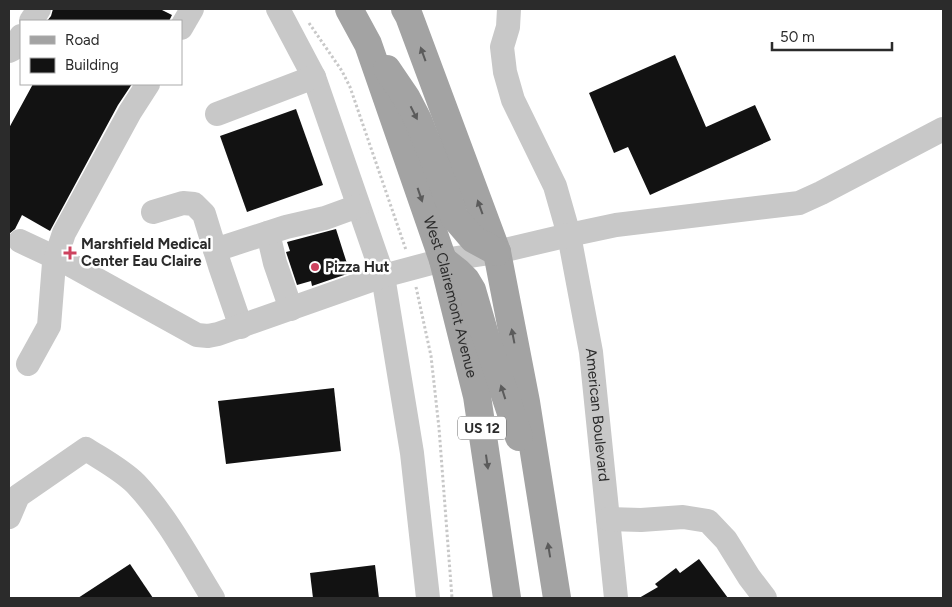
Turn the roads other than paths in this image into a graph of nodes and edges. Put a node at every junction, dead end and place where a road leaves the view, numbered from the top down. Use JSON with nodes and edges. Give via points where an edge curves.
{"nodes":[{"id":1,"x":39,"y":9,"type":"edge"},
{"id":2,"x":192,"y":9,"type":"edge"},
{"id":3,"x":278,"y":9,"type":"edge"},
{"id":4,"x":349,"y":9,"type":"edge"},
{"id":5,"x":405,"y":9,"type":"edge"},
{"id":6,"x":509,"y":9,"type":"edge"},
{"id":7,"x":32,"y":20,"type":"edge"},
{"id":8,"x":182,"y":26,"type":"edge"},
{"id":9,"x":20,"y":38,"type":"edge"},
{"id":10,"x":368,"y":44,"type":"junction"},
{"id":11,"x":9,"y":52,"type":"edge"},
{"id":12,"x":314,"y":77,"type":"junction"},
{"id":13,"x":147,"y":85,"type":"edge"},
{"id":14,"x":217,"y":114,"type":"dead end"},
{"id":15,"x":943,"y":129,"type":"edge"},
{"id":16,"x":358,"y":206,"type":"junction"},
{"id":17,"x":153,"y":212,"type":"dead end"},
{"id":18,"x":268,"y":233,"type":"junction"},
{"id":19,"x":569,"y":235,"type":"junction"},
{"id":20,"x":20,"y":241,"type":"dead end"},
{"id":21,"x":215,"y":250,"type":"junction"},
{"id":22,"x":497,"y":252,"type":"junction"},
{"id":23,"x":55,"y":257,"type":"junction"},
{"id":24,"x":443,"y":260,"type":"junction"},
{"id":25,"x":383,"y":276,"type":"junction"},
{"id":26,"x":291,"y":309,"type":"junction"},
{"id":27,"x":241,"y":326,"type":"junction"},
{"id":28,"x":28,"y":364,"type":"dead end"},
{"id":29,"x":542,"y":504,"type":"junction"},
{"id":30,"x":9,"y":516,"type":"edge"},
{"id":31,"x":608,"y":519,"type":"junction"},
{"id":32,"x":213,"y":598,"type":"edge"},
{"id":33,"x":428,"y":598,"type":"edge"},
{"id":34,"x":507,"y":598,"type":"edge"},
{"id":35,"x":557,"y":598,"type":"edge"},
{"id":36,"x":616,"y":598,"type":"edge"},
{"id":37,"x":765,"y":598,"type":"edge"}],
"edges":[{"from":1,"to":7,"type":"street"},
{"from":2,"to":8,"type":"street"},
{"from":3,"to":12,"type":"street"},
{"from":4,"to":10,"type":"main road","name":"West Clairemont Avenue","number":"US 12"},
{"from":22,"to":5,"type":"main road","number":"US 12","one_way":true},
{"from":6,"to":19,"type":"street","name":"American Boulevard","via":[[502,47],[505,72],[513,100],[555,186]]},
{"from":9,"to":11,"type":"street"},
{"from":10,"to":22,"type":"main road","one_way":true,"via":[[390,72],[418,120],[455,218],[473,240]]},
{"from":10,"to":24,"type":"main road","name":"West Clairemont Avenue","number":"US 12","one_way":true},
{"from":12,"to":14,"type":"street"},
{"from":12,"to":16,"type":"street"},
{"from":13,"to":23,"type":"street","via":[[64,233]]},
{"from":15,"to":19,"type":"street","via":[[799,203],[616,225]]},
{"from":16,"to":18,"type":"street"},
{"from":16,"to":25,"type":"street"},
{"from":17,"to":21,"type":"street","via":[[183,203],[194,204],[204,214]]},
{"from":18,"to":21,"type":"street"},
{"from":18,"to":26,"type":"street"},
{"from":19,"to":22,"type":"street"},
{"from":19,"to":31,"type":"street","name":"American Boulevard","via":[[592,352]]},
{"from":20,"to":23,"type":"street"},
{"from":21,"to":27,"type":"street"},
{"from":22,"to":24,"type":"street"},
{"from":29,"to":22,"type":"main road","number":"US 12","one_way":true},
{"from":23,"to":27,"type":"street","via":[[197,335],[218,334]]},
{"from":23,"to":28,"type":"street","via":[[49,326]]},
{"from":24,"to":25,"type":"street"},
{"from":29,"to":24,"type":"main road","one_way":true,"via":[[504,396],[472,290],[466,280]]},
{"from":24,"to":34,"type":"main road","name":"West Clairemont Avenue","number":"US 12","one_way":true,"via":[[477,396]]},
{"from":25,"to":26,"type":"street"},
{"from":25,"to":33,"type":"street","via":[[412,453]]},
{"from":26,"to":27,"type":"street"},
{"from":35,"to":29,"type":"main road","number":"US 12","one_way":true},
{"from":30,"to":32,"type":"street","via":[[18,496],[86,449],[135,484],[160,513]]},
{"from":31,"to":36,"type":"street","name":"American Boulevard"},
{"from":31,"to":37,"type":"street","via":[[683,517],[708,521],[726,540]]}]}
